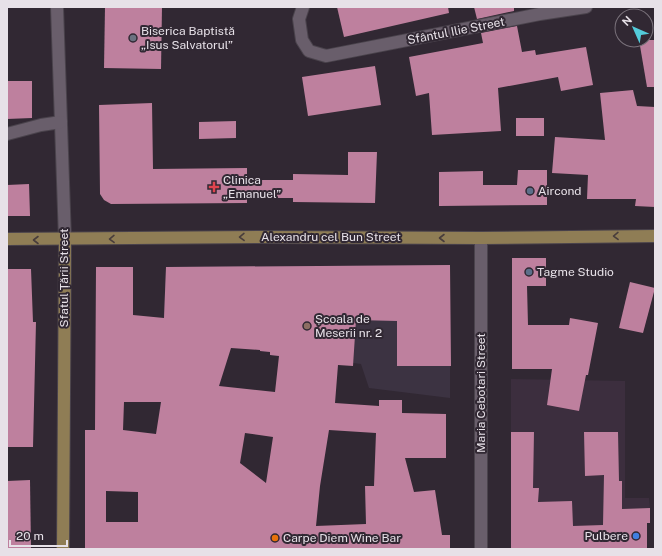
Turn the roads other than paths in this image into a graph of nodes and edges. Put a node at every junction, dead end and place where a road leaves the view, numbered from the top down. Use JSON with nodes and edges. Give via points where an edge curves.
{"nodes":[{"id":1,"x":57,"y":7,"type":"edge"},
{"id":2,"x":303,"y":7,"type":"edge"},
{"id":3,"x":586,"y":7,"type":"edge"},
{"id":4,"x":61,"y":122,"type":"junction"},
{"id":5,"x":7,"y":134,"type":"edge"},
{"id":6,"x":655,"y":236,"type":"edge"},
{"id":7,"x":481,"y":238,"type":"junction"},
{"id":8,"x":7,"y":240,"type":"edge"},
{"id":9,"x":65,"y":240,"type":"junction"},
{"id":10,"x":63,"y":549,"type":"edge"},
{"id":11,"x":480,"y":549,"type":"edge"}],
"edges":[{"from":1,"to":4,"type":"street","name":"Sfatul Țării Street"},
{"from":2,"to":3,"type":"street","name":"Sfântul Ilie Street","via":[[299,19],[302,40],[310,51],[326,56]]},
{"from":4,"to":5,"type":"street"},
{"from":4,"to":9,"type":"street","name":"Sfatul Țării Street"},
{"from":6,"to":7,"type":"main road","name":"Alexandru cel Bun Street","one_way":true},
{"from":7,"to":9,"type":"main road","name":"Alexandru cel Bun Street","one_way":true,"via":[[259,236]]},
{"from":7,"to":11,"type":"street","name":"Maria Cebotari Street"},
{"from":9,"to":8,"type":"main road","name":"Alexandru cel Bun Street","one_way":true},
{"from":9,"to":10,"type":"main road","name":"Sfatul Țării Street"}]}
